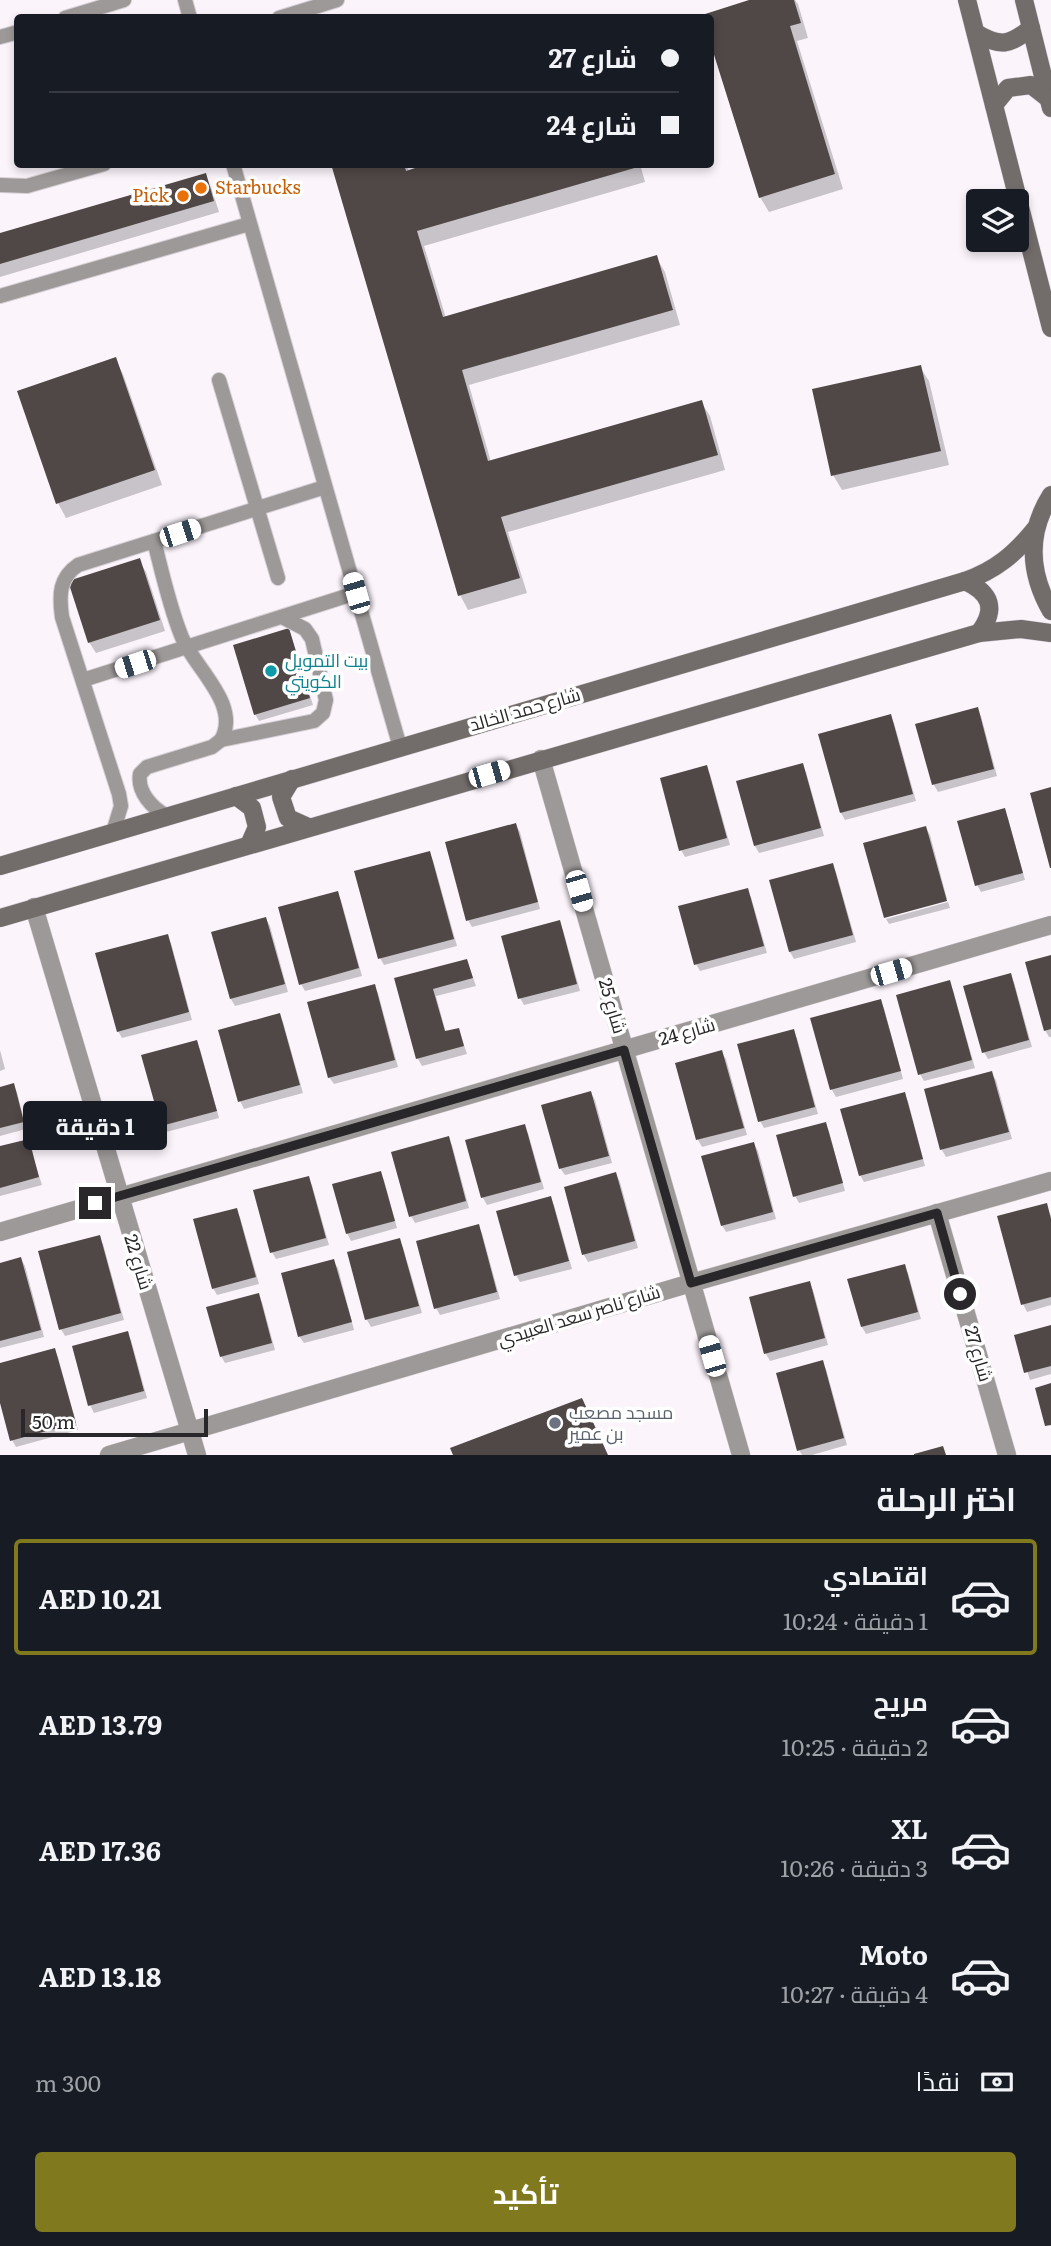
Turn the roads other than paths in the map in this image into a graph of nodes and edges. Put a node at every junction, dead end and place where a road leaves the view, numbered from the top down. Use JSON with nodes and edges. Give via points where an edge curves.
{"nodes":[{"id":1,"x":124,"y":0,"type":"edge"},
{"id":2,"x":337,"y":0,"type":"edge"},
{"id":3,"x":967,"y":0,"type":"edge"},
{"id":4,"x":1024,"y":0,"type":"edge"},
{"id":5,"x":78,"y":14,"type":"edge"},
{"id":6,"x":292,"y":14,"type":"edge"},
{"id":7,"x":1031,"y":28,"type":"junction"},
{"id":8,"x":976,"y":33,"type":"junction"},
{"id":9,"x":1050,"y":104,"type":"edge"},
{"id":10,"x":994,"y":105,"type":"junction"},
{"id":11,"x":90,"y":168,"type":"edge"},
{"id":12,"x":234,"y":168,"type":"edge"},
{"id":13,"x":0,"y":185,"type":"edge"},
{"id":14,"x":249,"y":224,"type":"junction"},
{"id":15,"x":0,"y":296,"type":"edge"},
{"id":16,"x":1051,"y":328,"type":"edge"},
{"id":17,"x":219,"y":380,"type":"dead end"},
{"id":18,"x":325,"y":487,"type":"junction"},
{"id":19,"x":1051,"y":495,"type":"edge"},
{"id":20,"x":259,"y":507,"type":"junction"},
{"id":21,"x":1035,"y":528,"type":"junction"},
{"id":22,"x":153,"y":541,"type":"junction"},
{"id":23,"x":278,"y":578,"type":"dead end"},
{"id":24,"x":965,"y":581,"type":"junction"},
{"id":25,"x":356,"y":593,"type":"junction"},
{"id":26,"x":1051,"y":611,"type":"edge"},
{"id":27,"x":282,"y":617,"type":"junction"},
{"id":28,"x":1051,"y":633,"type":"edge"},
{"id":29,"x":979,"y":634,"type":"junction"},
{"id":30,"x":187,"y":648,"type":"junction"},
{"id":31,"x":83,"y":680,"type":"junction"},
{"id":32,"x":221,"y":740,"type":"junction"},
{"id":33,"x":400,"y":747,"type":"junction"},
{"id":34,"x":541,"y":759,"type":"junction"},
{"id":35,"x":292,"y":779,"type":"junction"},
{"id":36,"x":236,"y":796,"type":"junction"},
{"id":37,"x":167,"y":816,"type":"junction"},
{"id":38,"x":308,"y":827,"type":"junction"},
{"id":39,"x":113,"y":832,"type":"junction"},
{"id":40,"x":249,"y":845,"type":"junction"},
{"id":41,"x":0,"y":866,"type":"edge"},
{"id":42,"x":34,"y":907,"type":"junction"},
{"id":43,"x":0,"y":918,"type":"edge"},
{"id":44,"x":1051,"y":925,"type":"edge"},
{"id":45,"x":624,"y":1050,"type":"junction"},
{"id":46,"x":1051,"y":1181,"type":"edge"},
{"id":47,"x":118,"y":1196,"type":"junction"},
{"id":48,"x":937,"y":1213,"type":"junction"},
{"id":49,"x":0,"y":1232,"type":"edge"},
{"id":50,"x":691,"y":1283,"type":"junction"},
{"id":51,"x":190,"y":1431,"type":"junction"},
{"id":52,"x":109,"y":1455,"type":"edge"},
{"id":53,"x":197,"y":1455,"type":"edge"},
{"id":54,"x":741,"y":1455,"type":"edge"},
{"id":55,"x":1007,"y":1455,"type":"edge"}],
"edges":[{"from":1,"to":5,"type":"lane"},
{"from":2,"to":6,"type":"lane"},
{"from":3,"to":8,"type":"street"},
{"from":4,"to":7,"type":"street"},
{"from":7,"to":8,"type":"street","via":[[1015,41],[994,43]]},
{"from":7,"to":9,"type":"street"},
{"from":8,"to":10,"type":"street"},
{"from":9,"to":10,"type":"street","via":[[1031,85],[1008,88]]},
{"from":10,"to":16,"type":"street"},
{"from":11,"to":13,"type":"lane","via":[[27,186]]},
{"from":12,"to":14,"type":"lane"},
{"from":14,"to":15,"type":"lane"},
{"from":14,"to":18,"type":"lane"},
{"from":17,"to":20,"type":"lane"},
{"from":18,"to":20,"type":"lane"},
{"from":18,"to":25,"type":"lane"},
{"from":19,"to":21,"type":"street"},
{"from":20,"to":22,"type":"lane"},
{"from":20,"to":23,"type":"lane"},
{"from":21,"to":24,"type":"street","name":"شارع حمد الخالد","via":[[1003,563]]},
{"from":21,"to":26,"type":"street","via":[[1034,572]]},
{"from":22,"to":30,"type":"lane"},
{"from":22,"to":31,"type":"lane","via":[[78,565],[63,579],[62,617]]},
{"from":24,"to":29,"type":"street","via":[[980,588],[989,603],[989,620]]},
{"from":24,"to":33,"type":"street","name":"شارع حمد الخالد"},
{"from":25,"to":27,"type":"lane"},
{"from":25,"to":33,"type":"lane"},
{"from":27,"to":30,"type":"lane"},
{"from":27,"to":32,"type":"lane","via":[[305,629],[312,639],[326,700],[323,713],[314,721]]},
{"from":28,"to":29,"type":"street","via":[[1021,629]]},
{"from":29,"to":34,"type":"street"},
{"from":30,"to":31,"type":"lane"},
{"from":30,"to":32,"type":"lane","via":[[218,692],[227,723]]},
{"from":31,"to":39,"type":"lane","via":[[119,794],[121,806]]},
{"from":32,"to":37,"type":"lane","via":[[143,770],[139,780],[149,803]]},
{"from":33,"to":35,"type":"street","name":"شارع حمد الخالد"},
{"from":34,"to":38,"type":"street"},
{"from":34,"to":45,"type":"street","name":"شارع 25"},
{"from":35,"to":36,"type":"street","name":"شارع حمد الخالد"},
{"from":35,"to":38,"type":"street","via":[[282,797],[288,818]]},
{"from":36,"to":37,"type":"street","name":"شارع حمد الخالد"},
{"from":36,"to":40,"type":"street","via":[[252,807],[257,827]]},
{"from":37,"to":39,"type":"street","name":"شارع حمد الخالد"},
{"from":38,"to":40,"type":"street"},
{"from":39,"to":41,"type":"street","name":"شارع حمد الخالد"},
{"from":40,"to":42,"type":"street"},
{"from":42,"to":43,"type":"street"},
{"from":42,"to":47,"type":"street","name":"شارع 22"},
{"from":44,"to":45,"type":"street","name":"شارع 24"},
{"from":45,"to":47,"type":"street","name":"شارع 24"},
{"from":45,"to":50,"type":"street","name":"شارع 25"},
{"from":46,"to":48,"type":"street","name":"شارع ناصر سعد العبيدي"},
{"from":47,"to":49,"type":"street","name":"شارع 24"},
{"from":47,"to":51,"type":"street","name":"شارع 22"},
{"from":48,"to":50,"type":"street","name":"شارع ناصر سعد العبيدي"},
{"from":48,"to":55,"type":"street","name":"شارع 27"},
{"from":50,"to":51,"type":"street","name":"شارع ناصر سعد العبيدي"},
{"from":50,"to":54,"type":"street","name":"شارع 25"},
{"from":51,"to":52,"type":"street","name":"شارع ناصر سعد العبيدي"},
{"from":51,"to":53,"type":"street","name":"شارع 22"}]}
